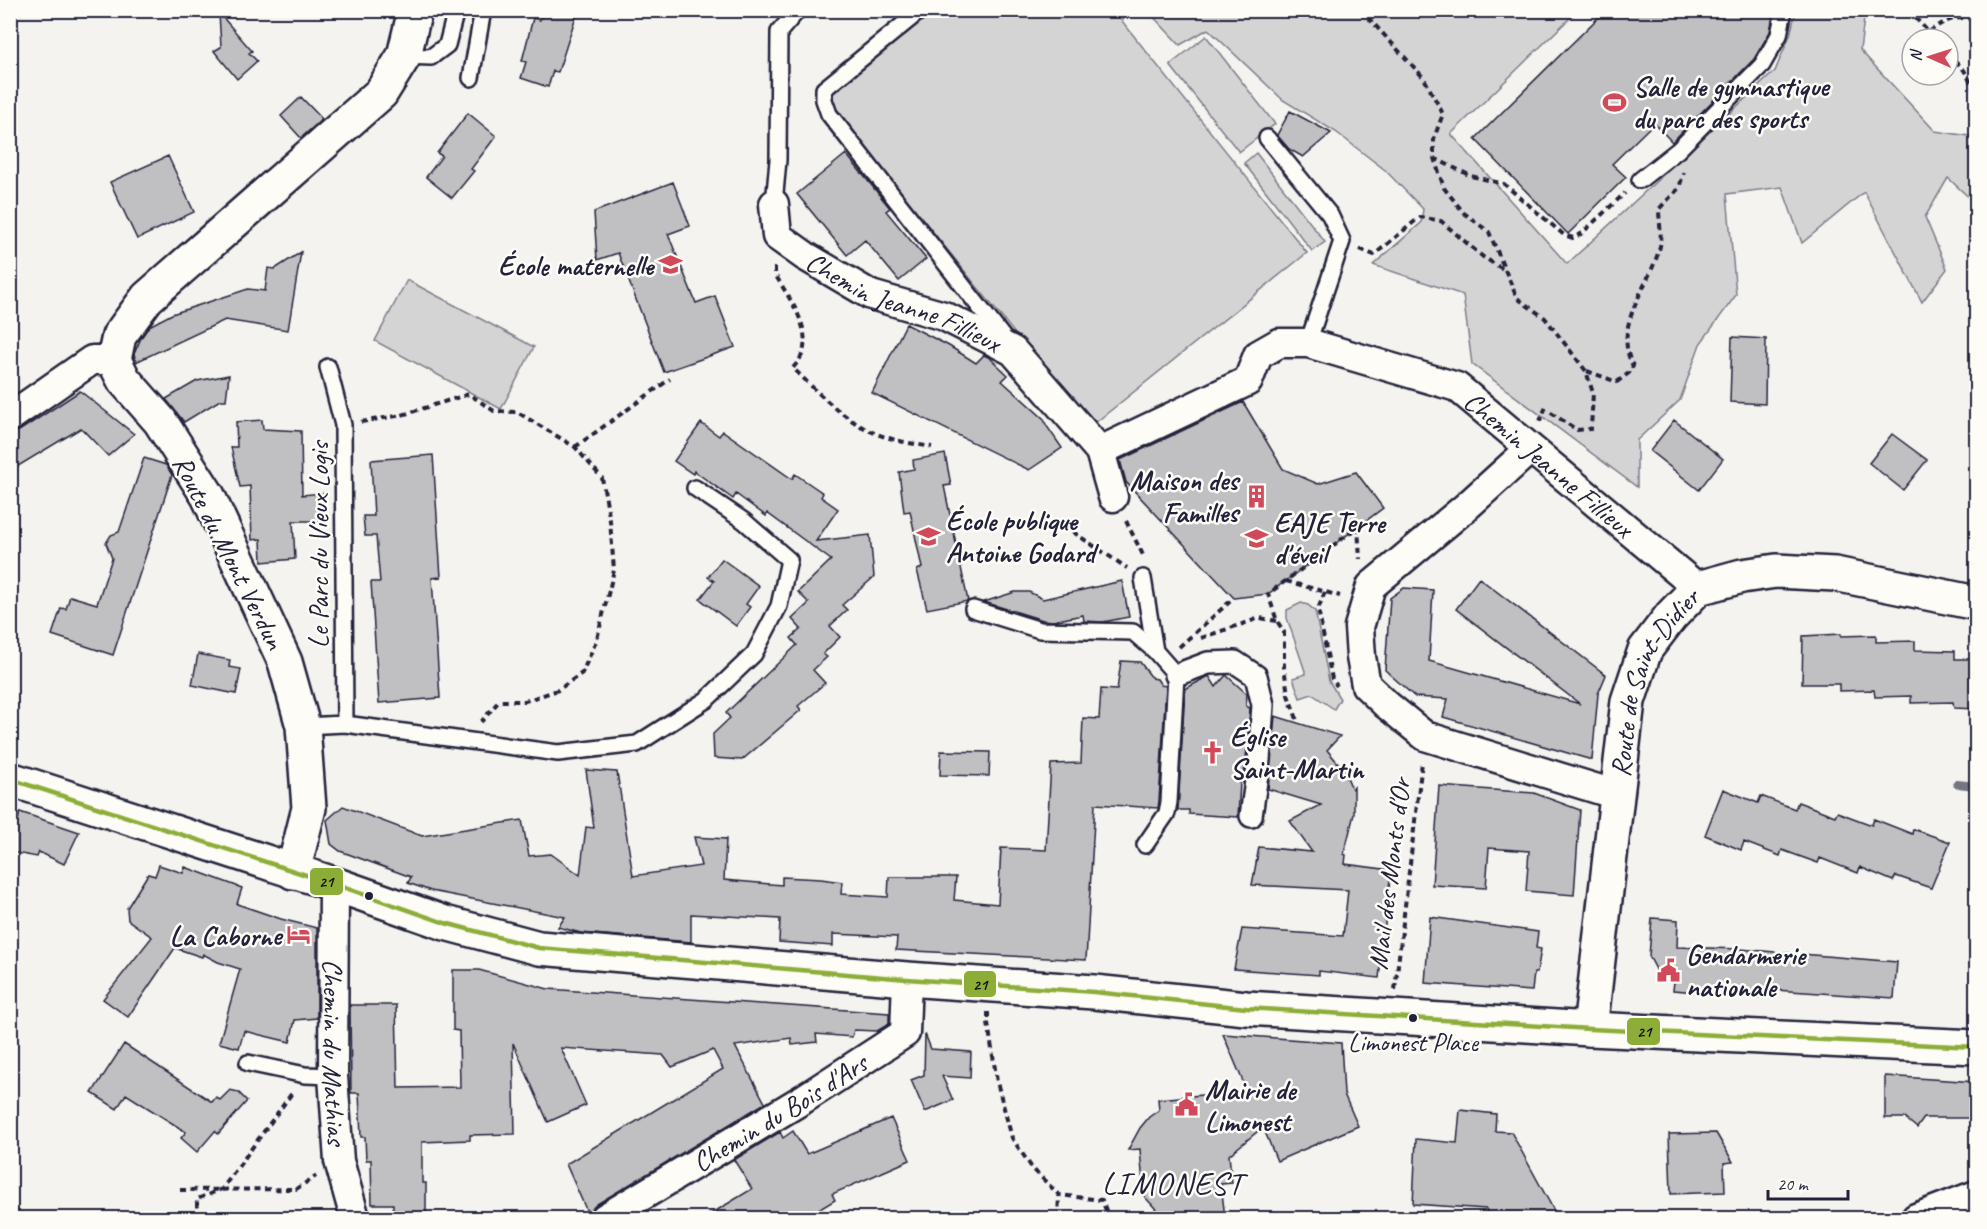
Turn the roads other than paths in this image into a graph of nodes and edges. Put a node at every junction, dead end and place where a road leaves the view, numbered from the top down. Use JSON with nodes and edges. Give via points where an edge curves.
{"nodes":[{"id":1,"x":415,"y":10,"type":"edge"},
{"id":2,"x":456,"y":10,"type":"edge"},
{"id":3,"x":483,"y":10,"type":"edge"},
{"id":4,"x":798,"y":10,"type":"edge"},
{"id":5,"x":921,"y":10,"type":"edge"},
{"id":6,"x":1784,"y":10,"type":"edge"},
{"id":7,"x":405,"y":56,"type":"junction"},
{"id":8,"x":471,"y":78,"type":"dead end"},
{"id":9,"x":1267,"y":138,"type":"dead end"},
{"id":10,"x":1640,"y":180,"type":"road end"},
{"id":11,"x":774,"y":204,"type":"joint"},
{"id":12,"x":1308,"y":343,"type":"junction"},
{"id":13,"x":1014,"y":351,"type":"junction"},
{"id":14,"x":114,"y":360,"type":"junction"},
{"id":15,"x":328,"y":367,"type":"dead end"},
{"id":16,"x":10,"y":417,"type":"edge"},
{"id":17,"x":1530,"y":450,"type":"junction"},
{"id":18,"x":1100,"y":451,"type":"junction"},
{"id":19,"x":694,"y":488,"type":"dead end"},
{"id":20,"x":1113,"y":496,"type":"road end"},
{"id":21,"x":1143,"y":579,"type":"road end"},
{"id":22,"x":1698,"y":588,"type":"junction"},
{"id":23,"x":1977,"y":603,"type":"edge"},
{"id":24,"x":973,"y":609,"type":"dead end"},
{"id":25,"x":1155,"y":651,"type":"junction"},
{"id":26,"x":1176,"y":675,"type":"junction"},
{"id":27,"x":345,"y":724,"type":"junction"},
{"id":28,"x":303,"y":726,"type":"junction"},
{"id":29,"x":10,"y":779,"type":"edge"},
{"id":30,"x":1617,"y":795,"type":"junction"},
{"id":31,"x":1251,"y":816,"type":"dead end"},
{"id":32,"x":1145,"y":845,"type":"dead end"},
{"id":33,"x":293,"y":872,"type":"junction"},
{"id":34,"x":334,"y":885,"type":"junction"},
{"id":35,"x":907,"y":978,"type":"junction"},
{"id":36,"x":1590,"y":1029,"type":"junction"},
{"id":37,"x":1977,"y":1047,"type":"edge"},
{"id":38,"x":248,"y":1063,"type":"dead end"},
{"id":39,"x":319,"y":1076,"type":"junction"},
{"id":40,"x":1977,"y":1195,"type":"edge"},
{"id":41,"x":354,"y":1215,"type":"edge"},
{"id":42,"x":613,"y":1216,"type":"edge"},
{"id":43,"x":1916,"y":1218,"type":"edge"}],
"edges":[{"from":1,"to":7,"type":"main road"},
{"from":2,"to":7,"type":"lane","via":[[447,45],[431,57]]},
{"from":3,"to":8,"type":"lane"},
{"from":4,"to":11,"type":"lane","via":[[779,32]]},
{"from":5,"to":13,"type":"lane","via":[[824,88],[824,100],[829,114]]},
{"from":6,"to":10,"type":"lane","via":[[1779,35],[1762,65],[1678,150]]},
{"from":7,"to":14,"type":"main road","via":[[381,93],[147,298],[119,336]]},
{"from":9,"to":12,"type":"lane","via":[[1330,215],[1342,241]]},
{"from":11,"to":13,"type":"street","name":"Chemin Jeanne Fillieux","via":[[777,236],[805,256],[871,295],[944,316]]},
{"from":12,"to":17,"type":"street","name":"Chemin Jeanne Fillieux","via":[[1457,387]]},
{"from":12,"to":18,"type":"street","name":"Chemin Jeanne Fillieux","via":[[1279,343],[1258,355],[1248,381]]},
{"from":13,"to":18,"type":"street","name":"Chemin Jeanne Fillieux"},
{"from":14,"to":16,"type":"street","via":[[92,360]]},
{"from":14,"to":28,"type":"main road","name":"Route du Mont Verdun","via":[[124,380],[160,421],[208,496],[285,662]]},
{"from":15,"to":27,"type":"lane","name":"Le Parc du Vieux Logis","via":[[343,425]]},
{"from":17,"to":22,"type":"street","name":"Chemin Jeanne Fillieux"},
{"from":17,"to":30,"type":"street","via":[[1371,586],[1359,627],[1366,685],[1425,736]]},
{"from":18,"to":20,"type":"street"},
{"from":19,"to":27,"type":"lane","via":[[744,521],[789,560],[778,606],[754,654],[706,700],[637,744],[558,753]]},
{"from":21,"to":25,"type":"lane"},
{"from":22,"to":23,"type":"main road","name":"Route de Saint-Didier","via":[[1776,571],[1835,574]]},
{"from":22,"to":30,"type":"main road","name":"Route de Saint-Didier","via":[[1645,650],[1628,701]]},
{"from":24,"to":25,"type":"lane","via":[[1040,630],[1133,632]]},
{"from":25,"to":26,"type":"lane"},
{"from":26,"to":31,"type":"street","via":[[1208,663],[1235,662],[1256,676],[1263,705]]},
{"from":26,"to":32,"type":"lane","via":[[1167,813]]},
{"from":27,"to":28,"type":"lane"},
{"from":28,"to":33,"type":"main road","name":"Route du Mont Verdun","via":[[309,808]]},
{"from":29,"to":33,"type":"main road"},
{"from":30,"to":36,"type":"main road","name":"Route de Saint-Didier"},
{"from":33,"to":34,"type":"main road"},
{"from":34,"to":35,"type":"main road","via":[[467,930],[539,948]]},
{"from":34,"to":39,"type":"street","name":"Chemin du Mathias"},
{"from":35,"to":36,"type":"main road","via":[[1246,1008]]},
{"from":35,"to":42,"type":"street","name":"Chemin du Bois d'Ars","via":[[905,1033]]},
{"from":36,"to":37,"type":"main road"},
{"from":38,"to":39,"type":"lane"},
{"from":39,"to":41,"type":"street","name":"Chemin du Mathias"},
{"from":40,"to":43,"type":"street"}]}
